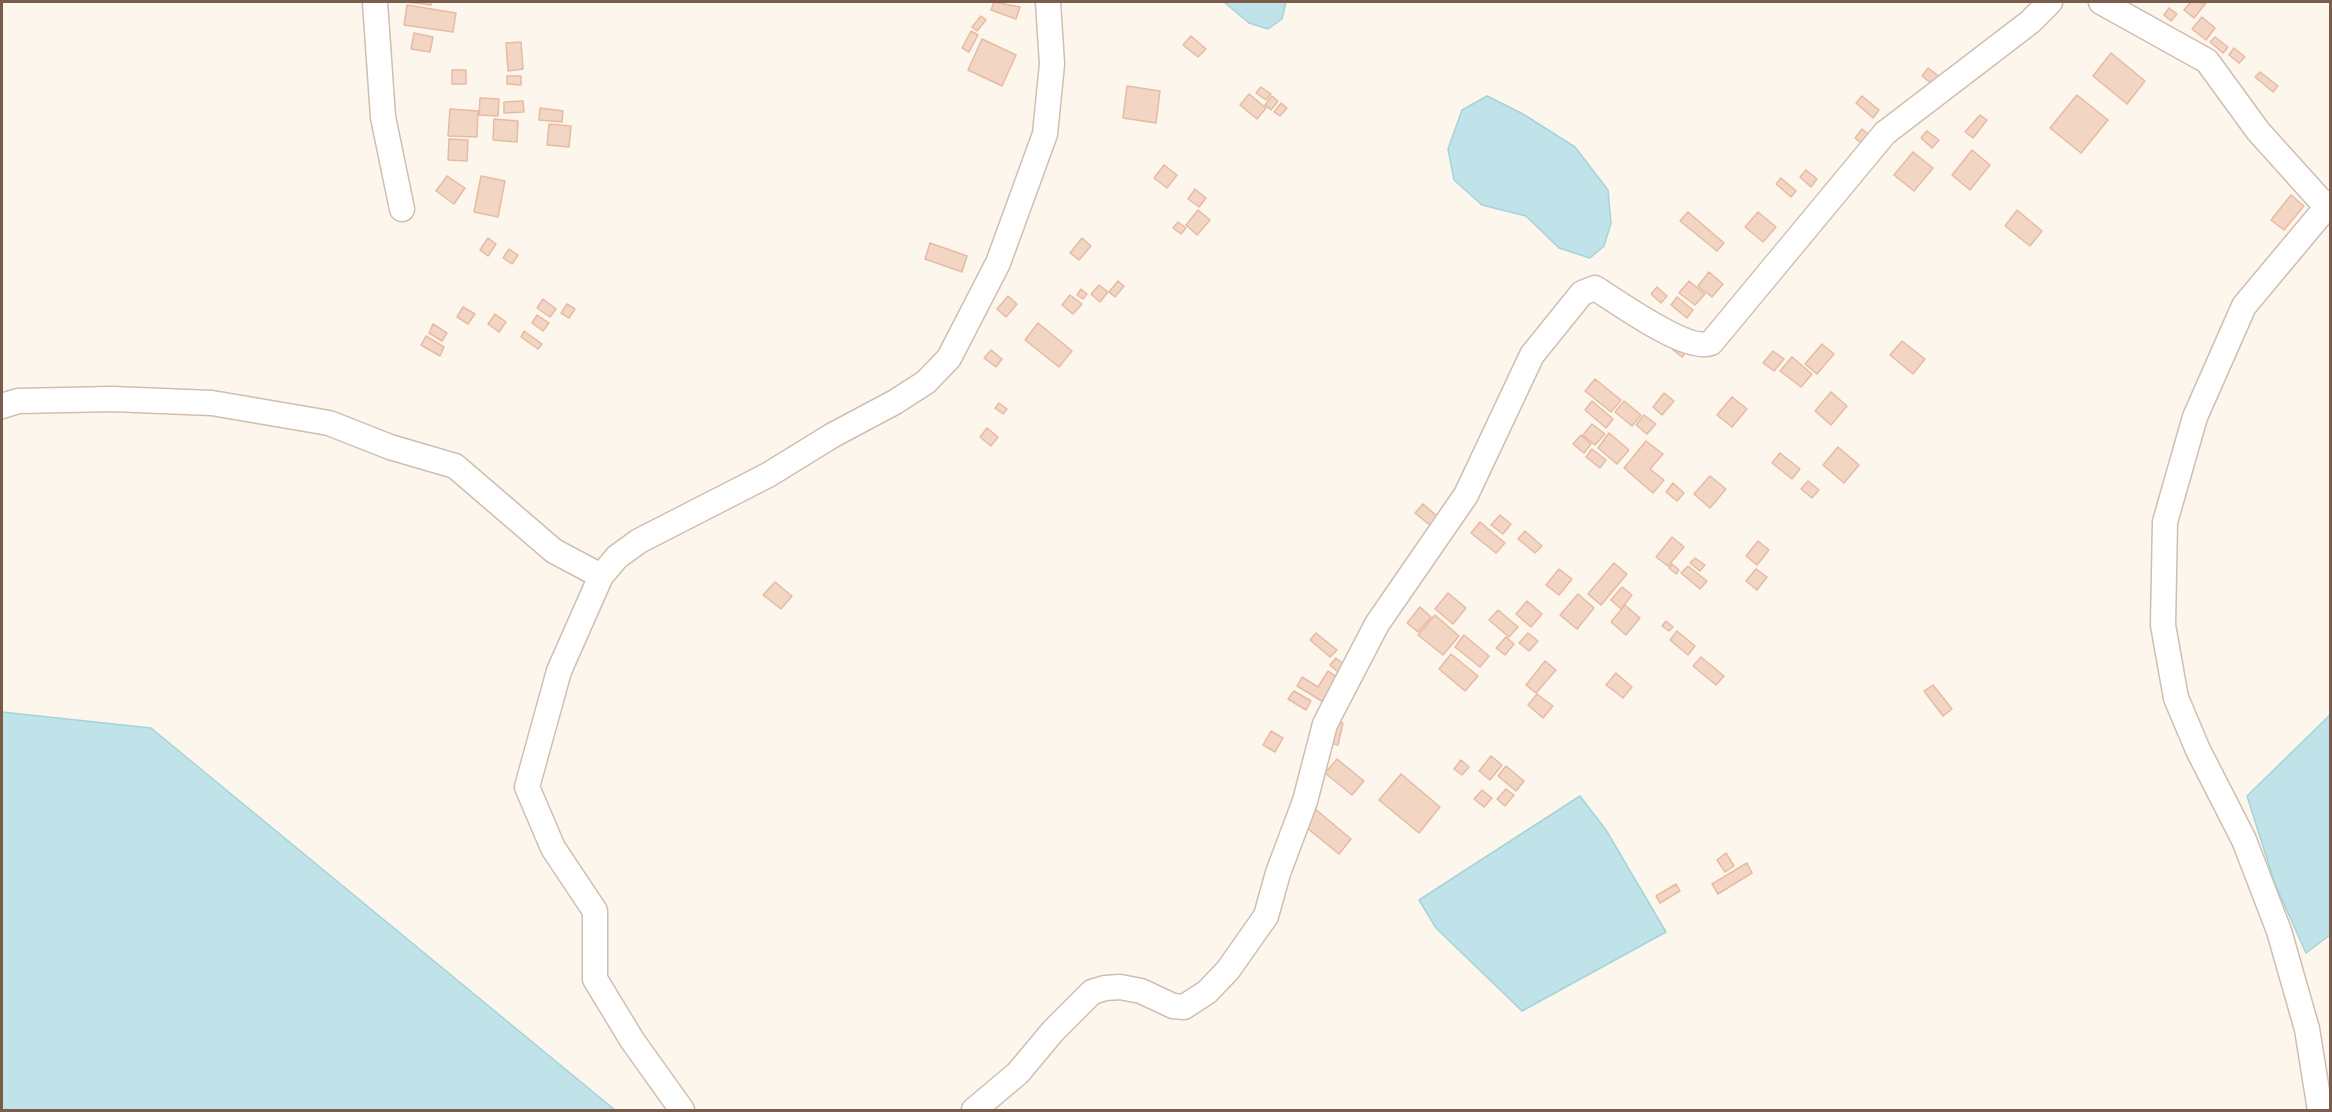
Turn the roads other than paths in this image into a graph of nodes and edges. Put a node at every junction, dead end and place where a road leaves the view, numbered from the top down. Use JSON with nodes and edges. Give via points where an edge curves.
{"nodes":[{"id":1,"x":375,"y":2,"type":"edge"},
{"id":2,"x":1048,"y":2,"type":"edge"},
{"id":3,"x":2050,"y":2,"type":"edge"},
{"id":4,"x":2101,"y":2,"type":"edge"},
{"id":5,"x":2329,"y":207,"type":"edge"},
{"id":6,"x":402,"y":208,"type":"dead end"},
{"id":7,"x":2,"y":406,"type":"edge"},
{"id":8,"x":601,"y":576,"type":"junction"},
{"id":9,"x":682,"y":1110,"type":"edge"},
{"id":10,"x":974,"y":1110,"type":"edge"},
{"id":11,"x":2320,"y":1110,"type":"edge"}],
"edges":[{"from":1,"to":6,"type":"street","via":[[383,117]]},
{"from":2,"to":8,"type":"street","via":[[1052,64],[1045,134],[998,263],[949,358],[926,382],[895,402],[768,475],[639,540]]},
{"from":3,"to":10,"type":"street","via":[[2030,22],[1885,134],[1711,343],[1703,346],[1684,341],[1595,288],[1582,292],[1532,356],[1466,495],[1377,624],[1325,724],[1305,801],[1266,916],[1228,970],[1207,992],[1184,1007],[1120,987],[1092,992],[1018,1073]]},
{"from":4,"to":5,"type":"street","via":[[2206,61],[2258,131]]},
{"from":5,"to":11,"type":"street","via":[[2244,306],[2195,417],[2165,522],[2163,626],[2176,698],[2244,840],[2278,931],[2307,1029]]},
{"from":7,"to":8,"type":"street","via":[[18,401],[112,399],[212,403],[329,423],[390,447],[455,466],[554,551]]},
{"from":8,"to":9,"type":"street","via":[[558,671],[527,787],[553,848],[595,911],[595,979]]}]}
